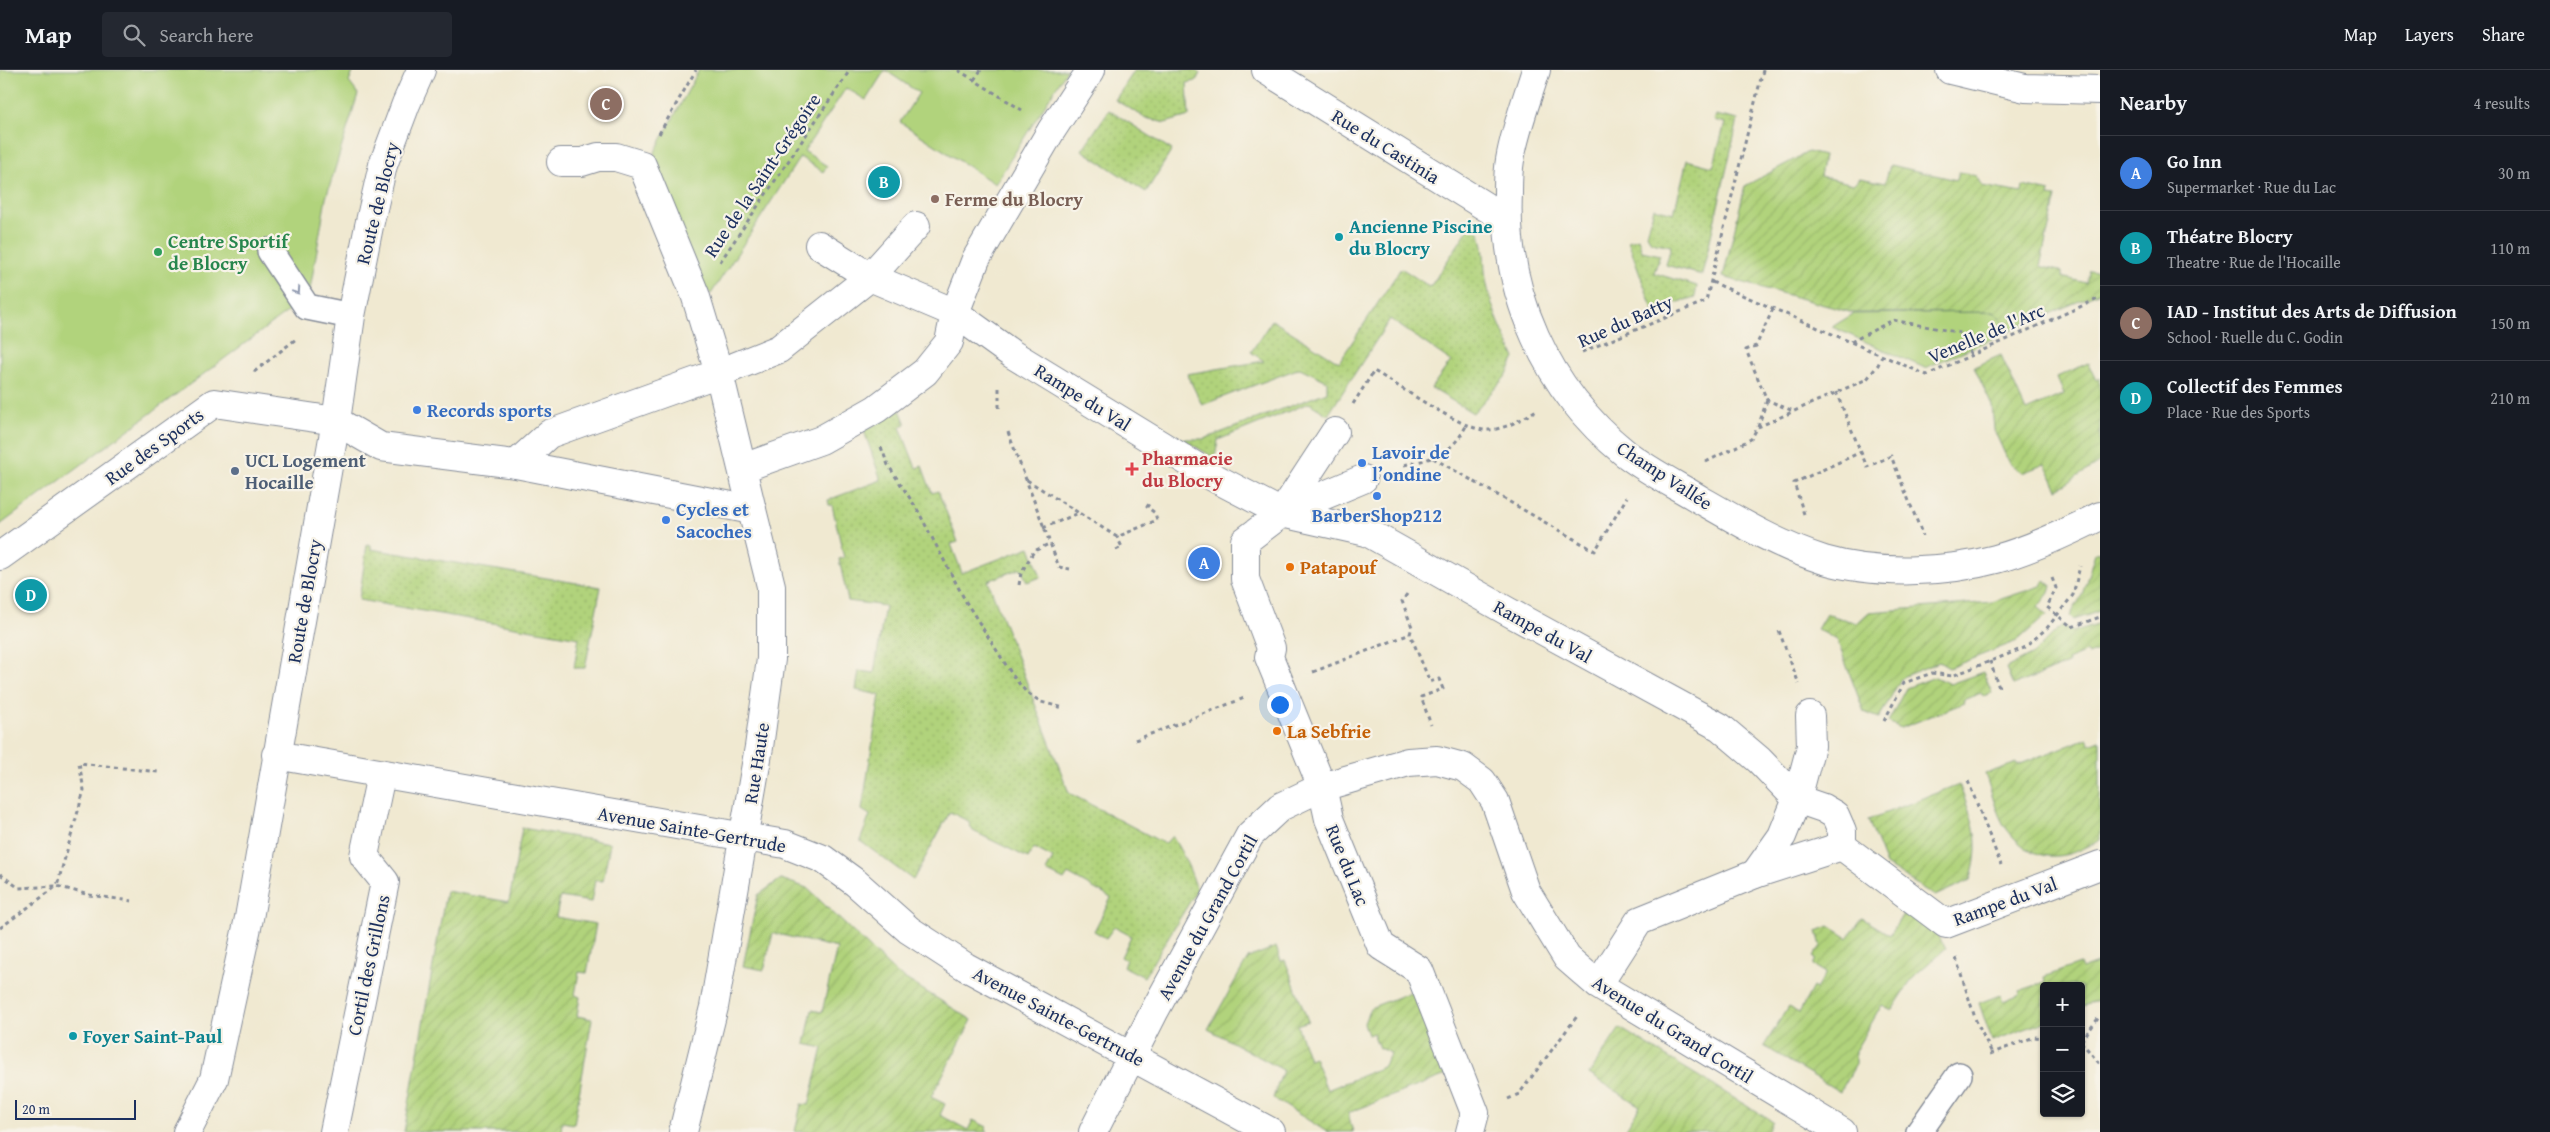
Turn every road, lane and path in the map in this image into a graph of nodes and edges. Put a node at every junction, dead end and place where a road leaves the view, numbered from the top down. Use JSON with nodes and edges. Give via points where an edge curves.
{"nodes":[{"id":1,"x":422,"y":70,"type":"edge"},
{"id":2,"x":696,"y":70,"type":"edge"},
{"id":3,"x":850,"y":70,"type":"edge"},
{"id":4,"x":958,"y":70,"type":"edge"},
{"id":5,"x":981,"y":70,"type":"edge"},
{"id":6,"x":1091,"y":70,"type":"edge"},
{"id":7,"x":1266,"y":70,"type":"edge"},
{"id":8,"x":1536,"y":70,"type":"edge"},
{"id":9,"x":1763,"y":70,"type":"edge"},
{"id":10,"x":1964,"y":72,"type":"edge"},
{"id":11,"x":974,"y":80,"type":"junction"},
{"id":12,"x":2100,"y":90,"type":"edge"},
{"id":13,"x":1051,"y":131,"type":"junction"},
{"id":14,"x":560,"y":162,"type":"dead end"},
{"id":15,"x":642,"y":165,"type":"junction"},
{"id":16,"x":1507,"y":220,"type":"junction"},
{"id":17,"x":916,"y":226,"type":"dead end"},
{"id":18,"x":819,"y":245,"type":"dead end"},
{"id":19,"x":270,"y":251,"type":"dead end"},
{"id":20,"x":870,"y":277,"type":"junction"},
{"id":21,"x":1712,"y":282,"type":"junction"},
{"id":22,"x":695,"y":294,"type":"junction"},
{"id":23,"x":2100,"y":298,"type":"edge"},
{"id":24,"x":1773,"y":309,"type":"junction"},
{"id":25,"x":955,"y":313,"type":"junction"},
{"id":26,"x":341,"y":314,"type":"junction"},
{"id":27,"x":1850,"y":342,"type":"junction"},
{"id":28,"x":1883,"y":354,"type":"junction"},
{"id":29,"x":1971,"y":355,"type":"junction"},
{"id":30,"x":719,"y":373,"type":"junction"},
{"id":31,"x":1558,"y":380,"type":"junction"},
{"id":32,"x":1836,"y":392,"type":"junction"},
{"id":33,"x":1767,"y":400,"type":"junction"},
{"id":34,"x":214,"y":403,"type":"junction"},
{"id":35,"x":1793,"y":411,"type":"junction"},
{"id":36,"x":868,"y":414,"type":"junction"},
{"id":37,"x":336,"y":421,"type":"junction"},
{"id":38,"x":1466,"y":426,"type":"junction"},
{"id":39,"x":1758,"y":427,"type":"junction"},
{"id":40,"x":1008,"y":432,"type":"dead end"},
{"id":41,"x":1335,"y":432,"type":"joint"},
{"id":42,"x":1861,"y":452,"type":"junction"},
{"id":43,"x":1433,"y":458,"type":"junction"},
{"id":44,"x":516,"y":464,"type":"junction"},
{"id":45,"x":1404,"y":465,"type":"dead end"},
{"id":46,"x":743,"y":468,"type":"junction"},
{"id":47,"x":1363,"y":479,"type":"dead end"},
{"id":48,"x":1026,"y":480,"type":"junction"},
{"id":49,"x":1682,"y":489,"type":"junction"},
{"id":50,"x":1150,"y":502,"type":"dead end"},
{"id":51,"x":752,"y":510,"type":"junction"},
{"id":52,"x":1282,"y":512,"type":"junction"},
{"id":53,"x":1079,"y":513,"type":"junction"},
{"id":54,"x":2100,"y":516,"type":"edge"},
{"id":55,"x":1613,"y":519,"type":"dead end"},
{"id":56,"x":1043,"y":528,"type":"junction"},
{"id":57,"x":2072,"y":530,"type":"junction"},
{"id":58,"x":1118,"y":537,"type":"junction"},
{"id":59,"x":1050,"y":544,"type":"junction"},
{"id":60,"x":1791,"y":547,"type":"junction"},
{"id":61,"x":1116,"y":550,"type":"dead end"},
{"id":62,"x":0,"y":556,"type":"edge"},
{"id":63,"x":1937,"y":568,"type":"junction"},
{"id":64,"x":1070,"y":569,"type":"dead end"},
{"id":65,"x":2047,"y":574,"type":"dead end"},
{"id":66,"x":1019,"y":585,"type":"dead end"},
{"id":67,"x":1402,"y":601,"type":"dead end"},
{"id":68,"x":2057,"y":615,"type":"junction"},
{"id":69,"x":2100,"y":617,"type":"edge"},
{"id":70,"x":1779,"y":631,"type":"dead end"},
{"id":71,"x":1410,"y":634,"type":"junction"},
{"id":72,"x":1990,"y":661,"type":"junction"},
{"id":73,"x":1310,"y":673,"type":"dead end"},
{"id":74,"x":1796,"y":675,"type":"dead end"},
{"id":75,"x":2000,"y":690,"type":"dead end"},
{"id":76,"x":1232,"y":702,"type":"dead end"},
{"id":77,"x":1064,"y":708,"type":"dead end"},
{"id":78,"x":1810,"y":716,"type":"dead end"},
{"id":79,"x":1430,"y":720,"type":"dead end"},
{"id":80,"x":1884,"y":720,"type":"dead end"},
{"id":81,"x":1135,"y":740,"type":"dead end"},
{"id":82,"x":276,"y":756,"type":"junction"},
{"id":83,"x":158,"y":772,"type":"dead end"},
{"id":84,"x":381,"y":775,"type":"junction"},
{"id":85,"x":1968,"y":781,"type":"dead end"},
{"id":86,"x":1322,"y":787,"type":"junction"},
{"id":87,"x":1797,"y":799,"type":"junction"},
{"id":88,"x":744,"y":838,"type":"junction"},
{"id":89,"x":1842,"y":846,"type":"junction"},
{"id":90,"x":2100,"y":866,"type":"edge"},
{"id":91,"x":0,"y":874,"type":"edge"},
{"id":92,"x":1755,"y":874,"type":"junction"},
{"id":93,"x":57,"y":886,"type":"junction"},
{"id":94,"x":2014,"y":898,"type":"junction"},
{"id":95,"x":132,"y":901,"type":"dead end"},
{"id":96,"x":1946,"y":924,"type":"junction"},
{"id":97,"x":0,"y":928,"type":"edge"},
{"id":98,"x":1598,"y":985,"type":"junction"},
{"id":99,"x":2100,"y":1016,"type":"edge"},
{"id":100,"x":1575,"y":1020,"type":"dead end"},
{"id":101,"x":2085,"y":1036,"type":"edge"},
{"id":102,"x":2040,"y":1038,"type":"edge"},
{"id":103,"x":2085,"y":1046,"type":"edge"},
{"id":104,"x":1992,"y":1053,"type":"junction"},
{"id":105,"x":1132,"y":1055,"type":"junction"},
{"id":106,"x":2100,"y":1064,"type":"edge"},
{"id":107,"x":1959,"y":1075,"type":"joint"},
{"id":108,"x":1519,"y":1094,"type":"dead end"},
{"id":109,"x":187,"y":1132,"type":"edge"},
{"id":110,"x":334,"y":1132,"type":"edge"},
{"id":111,"x":683,"y":1132,"type":"edge"},
{"id":112,"x":1094,"y":1132,"type":"edge"},
{"id":113,"x":1272,"y":1132,"type":"edge"},
{"id":114,"x":1470,"y":1132,"type":"edge"},
{"id":115,"x":1842,"y":1132,"type":"edge"},
{"id":116,"x":1919,"y":1132,"type":"edge"}],
"edges":[{"from":1,"to":26,"type":"street","name":"Route de Blocry","via":[[383,165]]},
{"from":2,"to":15,"type":"path"},
{"from":3,"to":22,"type":"path","name":"Rue de la Saint-Grégoire","via":[[704,287]]},
{"from":4,"to":11,"type":"path"},
{"from":5,"to":11,"type":"path"},
{"from":6,"to":13,"type":"street"},
{"from":7,"to":16,"type":"street","name":"Rue du Castinia"},
{"from":8,"to":16,"type":"street","name":"Champ Vallée","via":[[1510,160]]},
{"from":9,"to":21,"type":"path","name":"Rue du Batty"},
{"from":10,"to":12,"type":"street","via":[[2025,88]]},
{"from":11,"to":13,"type":"path"},
{"from":13,"to":25,"type":"street","via":[[976,259]]},
{"from":14,"to":15,"type":"street","via":[[616,157]]},
{"from":15,"to":22,"type":"street","name":"Rue Haute"},
{"from":16,"to":31,"type":"street","name":"Champ Vallée","via":[[1519,296],[1535,339]]},
{"from":17,"to":20,"type":"street"},
{"from":18,"to":20,"type":"street","name":"Rampe du Val"},
{"from":19,"to":26,"type":"lane","one_way":true,"via":[[307,306]]},
{"from":20,"to":25,"type":"street","name":"Rampe du Val"},
{"from":20,"to":30,"type":"street","via":[[779,349]]},
{"from":21,"to":24,"type":"path","name":"Venelle de l'Arc"},
{"from":21,"to":31,"type":"path","name":"Rue du Batty","via":[[1706,302],[1579,353]]},
{"from":22,"to":30,"type":"street","name":"Rue Haute"},
{"from":23,"to":29,"type":"path","name":"Venelle de l'Arc"},
{"from":24,"to":27,"type":"path","name":"Venelle de l'Arc"},
{"from":24,"to":33,"type":"path","via":[[1756,346],[1746,350]]},
{"from":25,"to":36,"type":"street","via":[[949,342],[925,372]]},
{"from":25,"to":52,"type":"street","name":"Rampe du Val","via":[[1012,354],[1213,477]]},
{"from":26,"to":34,"type":"path"},
{"from":26,"to":37,"type":"street","name":"Route de Blocry"},
{"from":27,"to":28,"type":"path","name":"Venelle de l'Arc"},
{"from":27,"to":29,"type":"path","via":[[1893,320],[1961,333]]},
{"from":28,"to":29,"type":"path","name":"Venelle de l'Arc","via":[[1927,375]]},
{"from":28,"to":32,"type":"path","via":[[1867,379]]},
{"from":30,"to":44,"type":"street","via":[[550,434]]},
{"from":30,"to":46,"type":"street","name":"Rue Haute"},
{"from":31,"to":38,"type":"path","name":"Rue du Batty","via":[[1545,404],[1519,421],[1486,430]]},
{"from":31,"to":49,"type":"street","name":"Champ Vallée","via":[[1589,419],[1626,454]]},
{"from":32,"to":35,"type":"path"},
{"from":32,"to":42,"type":"path"},
{"from":33,"to":35,"type":"path"},
{"from":33,"to":39,"type":"path"},
{"from":34,"to":37,"type":"street","name":"Rue des Sports"},
{"from":34,"to":62,"type":"street","name":"Rue des Sports"},
{"from":35,"to":39,"type":"path"},
{"from":36,"to":46,"type":"street","via":[[821,440]]},
{"from":36,"to":77,"type":"path","via":[[888,465],[917,509],[978,624],[1026,692],[1041,702]]},
{"from":37,"to":44,"type":"street","name":"Rue des Sports","via":[[381,447]]},
{"from":37,"to":82,"type":"street","name":"Route de Blocry"},
{"from":38,"to":41,"type":"path","name":"Rue du Batty","via":[[1374,371]]},
{"from":38,"to":43,"type":"path","via":[[1454,446]]},
{"from":39,"to":49,"type":"path","via":[[1751,439],[1704,463]]},
{"from":40,"to":48,"type":"path"},
{"from":41,"to":52,"type":"street"},
{"from":42,"to":60,"type":"path","via":[[1794,482],[1806,519]]},
{"from":42,"to":63,"type":"path","via":[[1867,467],[1891,456]]},
{"from":43,"to":45,"type":"path"},
{"from":43,"to":55,"type":"path","via":[[1595,551]]},
{"from":44,"to":51,"type":"street"},
{"from":46,"to":51,"type":"street","name":"Rue Haute"},
{"from":47,"to":52,"type":"street"},
{"from":48,"to":53,"type":"path"},
{"from":48,"to":56,"type":"path"},
{"from":49,"to":60,"type":"street","name":"Champ Vallée","via":[[1766,537]]},
{"from":50,"to":58,"type":"path","via":[[1147,507],[1158,520]]},
{"from":51,"to":88,"type":"street","name":"Rue Haute","via":[[771,586],[771,660]]},
{"from":52,"to":86,"type":"street","name":"Rue du Lac","via":[[1245,541],[1245,580],[1271,648],[1269,657]]},
{"from":52,"to":87,"type":"street","name":"Rampe du Val","via":[[1367,532],[1720,727],[1759,760]]},
{"from":53,"to":56,"type":"path"},
{"from":53,"to":58,"type":"path"},
{"from":54,"to":57,"type":"street","name":"Champ Vallée"},
{"from":56,"to":59,"type":"path"},
{"from":57,"to":63,"type":"street","name":"Champ Vallée","via":[[1995,559]]},
{"from":57,"to":68,"type":"path","via":[[2082,558],[2073,594]]},
{"from":58,"to":61,"type":"path","via":[[1122,547]]},
{"from":59,"to":64,"type":"path","via":[[1059,567]]},
{"from":59,"to":66,"type":"path","via":[[1034,551],[1021,573]]},
{"from":60,"to":63,"type":"street","name":"Champ Vallée","via":[[1825,560],[1882,570]]},
{"from":65,"to":68,"type":"path","via":[[2055,580],[2056,588],[2047,608]]},
{"from":67,"to":71,"type":"path","via":[[1412,627]]},
{"from":68,"to":69,"type":"path","via":[[2072,627]]},
{"from":68,"to":72,"type":"path","via":[[2024,648]]},
{"from":70,"to":74,"type":"path"},
{"from":71,"to":73,"type":"path"},
{"from":71,"to":79,"type":"path","via":[[1430,682],[1439,679],[1443,689],[1421,697]]},
{"from":72,"to":75,"type":"path"},
{"from":72,"to":80,"type":"path","via":[[1952,676],[1932,673],[1904,683]]},
{"from":76,"to":81,"type":"path"},
{"from":78,"to":87,"type":"street","via":[[1811,746]]},
{"from":82,"to":84,"type":"street","name":"Avenue Sainte-Gertrude"},
{"from":82,"to":109,"type":"street","name":"Route de Blocry","via":[[249,918],[214,1079]]},
{"from":83,"to":93,"type":"path","via":[[79,763],[84,790]]},
{"from":84,"to":88,"type":"street","name":"Avenue Sainte-Gertrude"},
{"from":84,"to":110,"type":"street","name":"Cortil des Grillons","via":[[364,856],[385,882]]},
{"from":85,"to":94,"type":"path"},
{"from":86,"to":98,"type":"street","name":"Avenue du Grand Cortil","via":[[1408,762],[1437,760],[1462,767],[1482,781],[1495,801],[1526,891],[1566,958]]},
{"from":86,"to":105,"type":"street","name":"Avenue du Grand Cortil","via":[[1280,807],[1250,835]]},
{"from":86,"to":114,"type":"street","name":"Rue du Lac","via":[[1329,819],[1381,946],[1419,970],[1475,1113]]},
{"from":87,"to":89,"type":"street","via":[[1835,815],[1842,831]]},
{"from":87,"to":92,"type":"street","via":[[1782,836]]},
{"from":88,"to":105,"type":"street","name":"Avenue Sainte-Gertrude","via":[[786,844],[824,859],[909,930],[966,967]]},
{"from":88,"to":111,"type":"street","name":"Rue Haute","via":[[714,1008]]},
{"from":89,"to":92,"type":"street"},
{"from":89,"to":96,"type":"street","name":"Rampe du Val"},
{"from":90,"to":94,"type":"street","name":"Rampe du Val"},
{"from":91,"to":93,"type":"path","via":[[19,888]]},
{"from":92,"to":98,"type":"street","via":[[1639,921]]},
{"from":93,"to":95,"type":"path"},
{"from":93,"to":97,"type":"path"},
{"from":94,"to":96,"type":"street","name":"Rampe du Val"},
{"from":96,"to":104,"type":"path","via":[[1976,1021]]},
{"from":98,"to":115,"type":"street","name":"Avenue du Grand Cortil"},
{"from":99,"to":101,"type":"path"},
{"from":100,"to":108,"type":"path"},
{"from":102,"to":104,"type":"path"},
{"from":103,"to":106,"type":"path"},
{"from":104,"to":107,"type":"path","via":[[1976,1059]]},
{"from":105,"to":112,"type":"street","name":"Avenue du Grand Cortil"},
{"from":105,"to":113,"type":"street","name":"Avenue Sainte-Gertrude"},
{"from":107,"to":116,"type":"lane"}]}
